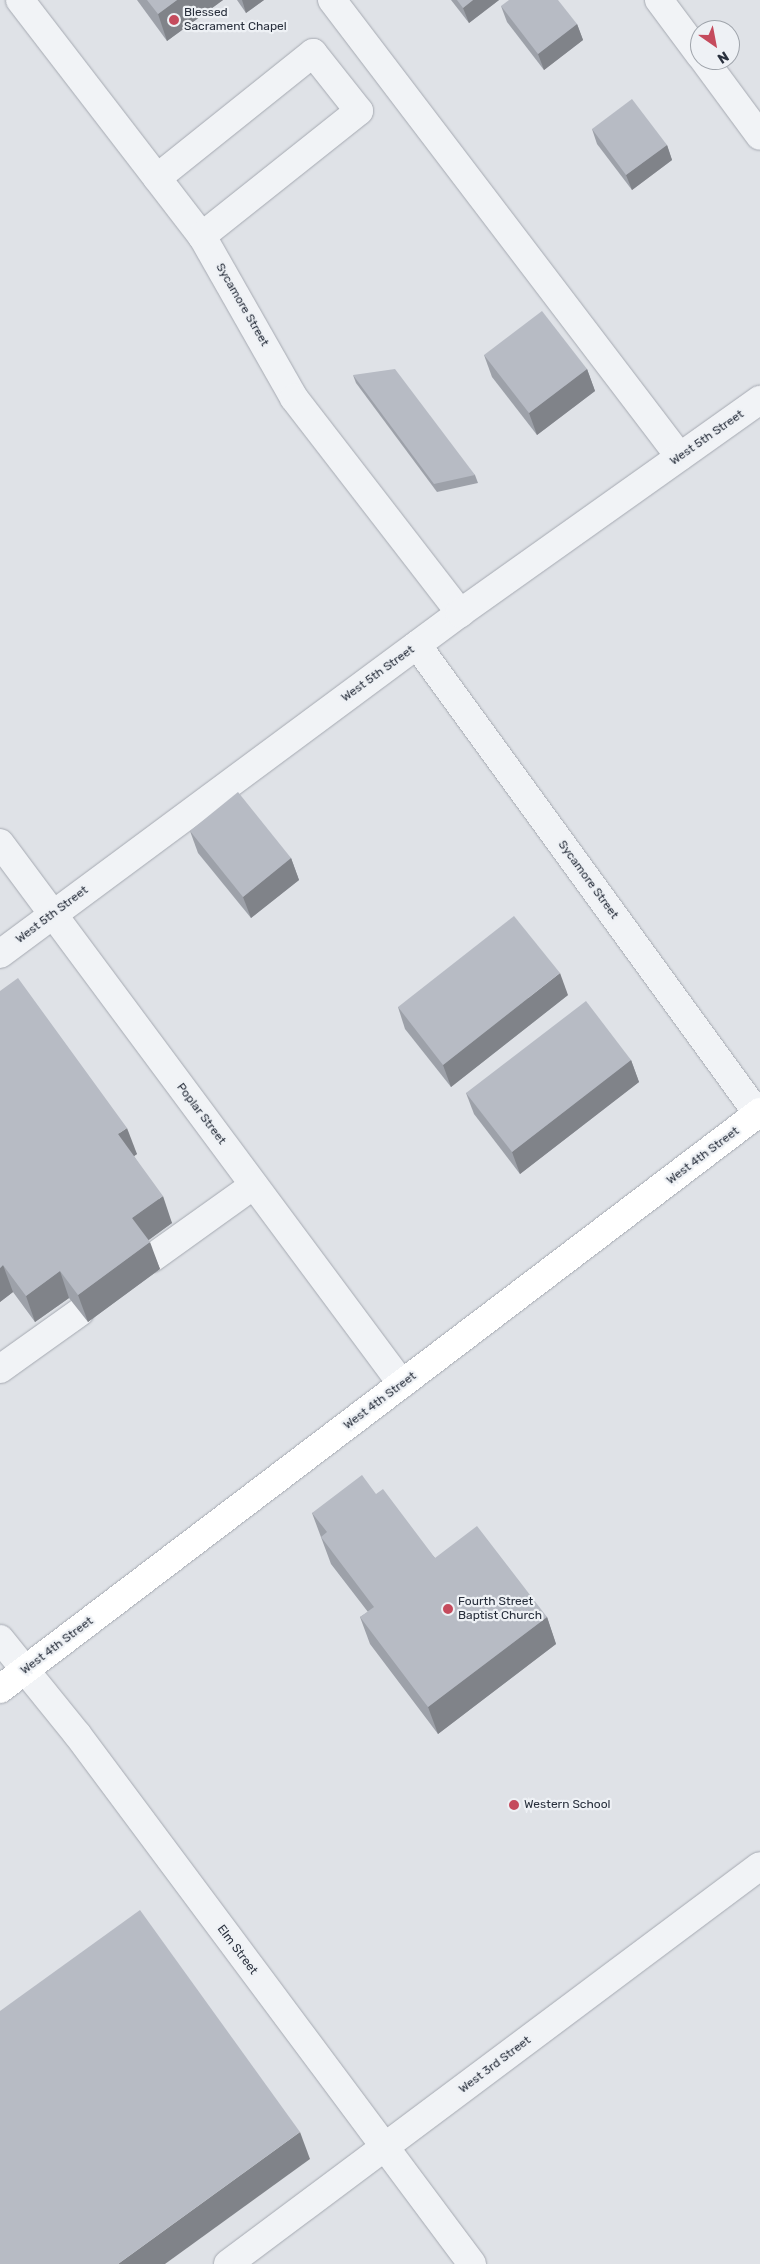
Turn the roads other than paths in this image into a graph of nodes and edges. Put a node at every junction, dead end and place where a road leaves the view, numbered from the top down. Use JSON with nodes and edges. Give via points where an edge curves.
{"nodes":[{"id":1,"x":20,"y":0,"type":"edge"},
{"id":2,"x":332,"y":0,"type":"edge"},
{"id":3,"x":660,"y":0,"type":"edge"},
{"id":4,"x":690,"y":41,"type":"edge"},
{"id":5,"x":711,"y":70,"type":"edge"},
{"id":6,"x":760,"y":136,"type":"edge"},
{"id":7,"x":158,"y":178,"type":"junction"},
{"id":8,"x":202,"y":236,"type":"junction"},
{"id":9,"x":760,"y":400,"type":"edge"},
{"id":10,"x":680,"y":457,"type":"junction"},
{"id":11,"x":460,"y":613,"type":"junction"},
{"id":12,"x":418,"y":645,"type":"junction"},
{"id":13,"x":0,"y":842,"type":"edge"},
{"id":14,"x":53,"y":914,"type":"junction"},
{"id":15,"x":0,"y":954,"type":"edge"},
{"id":16,"x":759,"y":1113,"type":"edge"},
{"id":17,"x":254,"y":1185,"type":"junction"},
{"id":18,"x":152,"y":1258,"type":"dead end"},
{"id":19,"x":80,"y":1312,"type":"edge"},
{"id":20,"x":0,"y":1369,"type":"edge"},
{"id":21,"x":402,"y":1384,"type":"junction"},
{"id":22,"x":0,"y":1639,"type":"edge"},
{"id":23,"x":25,"y":1670,"type":"junction"},
{"id":24,"x":0,"y":1689,"type":"edge"},
{"id":25,"x":760,"y":1866,"type":"edge"},
{"id":26,"x":385,"y":2148,"type":"junction"},
{"id":27,"x":228,"y":2264,"type":"edge"},
{"id":28,"x":472,"y":2264,"type":"edge"}],
"edges":[{"from":1,"to":7,"type":"street","name":"Sycamore Street"},
{"from":2,"to":10,"type":"street"},
{"from":3,"to":4,"type":"street"},
{"from":5,"to":6,"type":"street"},
{"from":7,"to":8,"type":"street","name":"Sycamore Street"},
{"from":7,"to":8,"type":"street","via":[[314,54],[360,111]]},
{"from":8,"to":11,"type":"street","name":"Sycamore Street","via":[[294,398]]},
{"from":9,"to":10,"type":"street","name":"West 5th Street"},
{"from":10,"to":11,"type":"street","name":"West 5th Street"},
{"from":11,"to":12,"type":"street","name":"West 5th Street"},
{"from":12,"to":14,"type":"street","name":"West 5th Street"},
{"from":12,"to":16,"type":"street","name":"Sycamore Street"},
{"from":13,"to":14,"type":"street","name":"Poplar Street"},
{"from":14,"to":15,"type":"street","name":"West 5th Street"},
{"from":14,"to":17,"type":"street","name":"Poplar Street"},
{"from":16,"to":21,"type":"main road","name":"West 4th Street"},
{"from":17,"to":18,"type":"street"},
{"from":17,"to":21,"type":"street","name":"Poplar Street"},
{"from":19,"to":20,"type":"street"},
{"from":21,"to":23,"type":"main road","name":"West 4th Street"},
{"from":22,"to":23,"type":"street","name":"Elm Street"},
{"from":23,"to":24,"type":"main road","name":"West 4th Street"},
{"from":23,"to":26,"type":"street","name":"Elm Street"},
{"from":25,"to":26,"type":"street","name":"West 3rd Street"},
{"from":26,"to":27,"type":"street","name":"West 3rd Street"},
{"from":26,"to":28,"type":"street","name":"Elm Street"}]}
